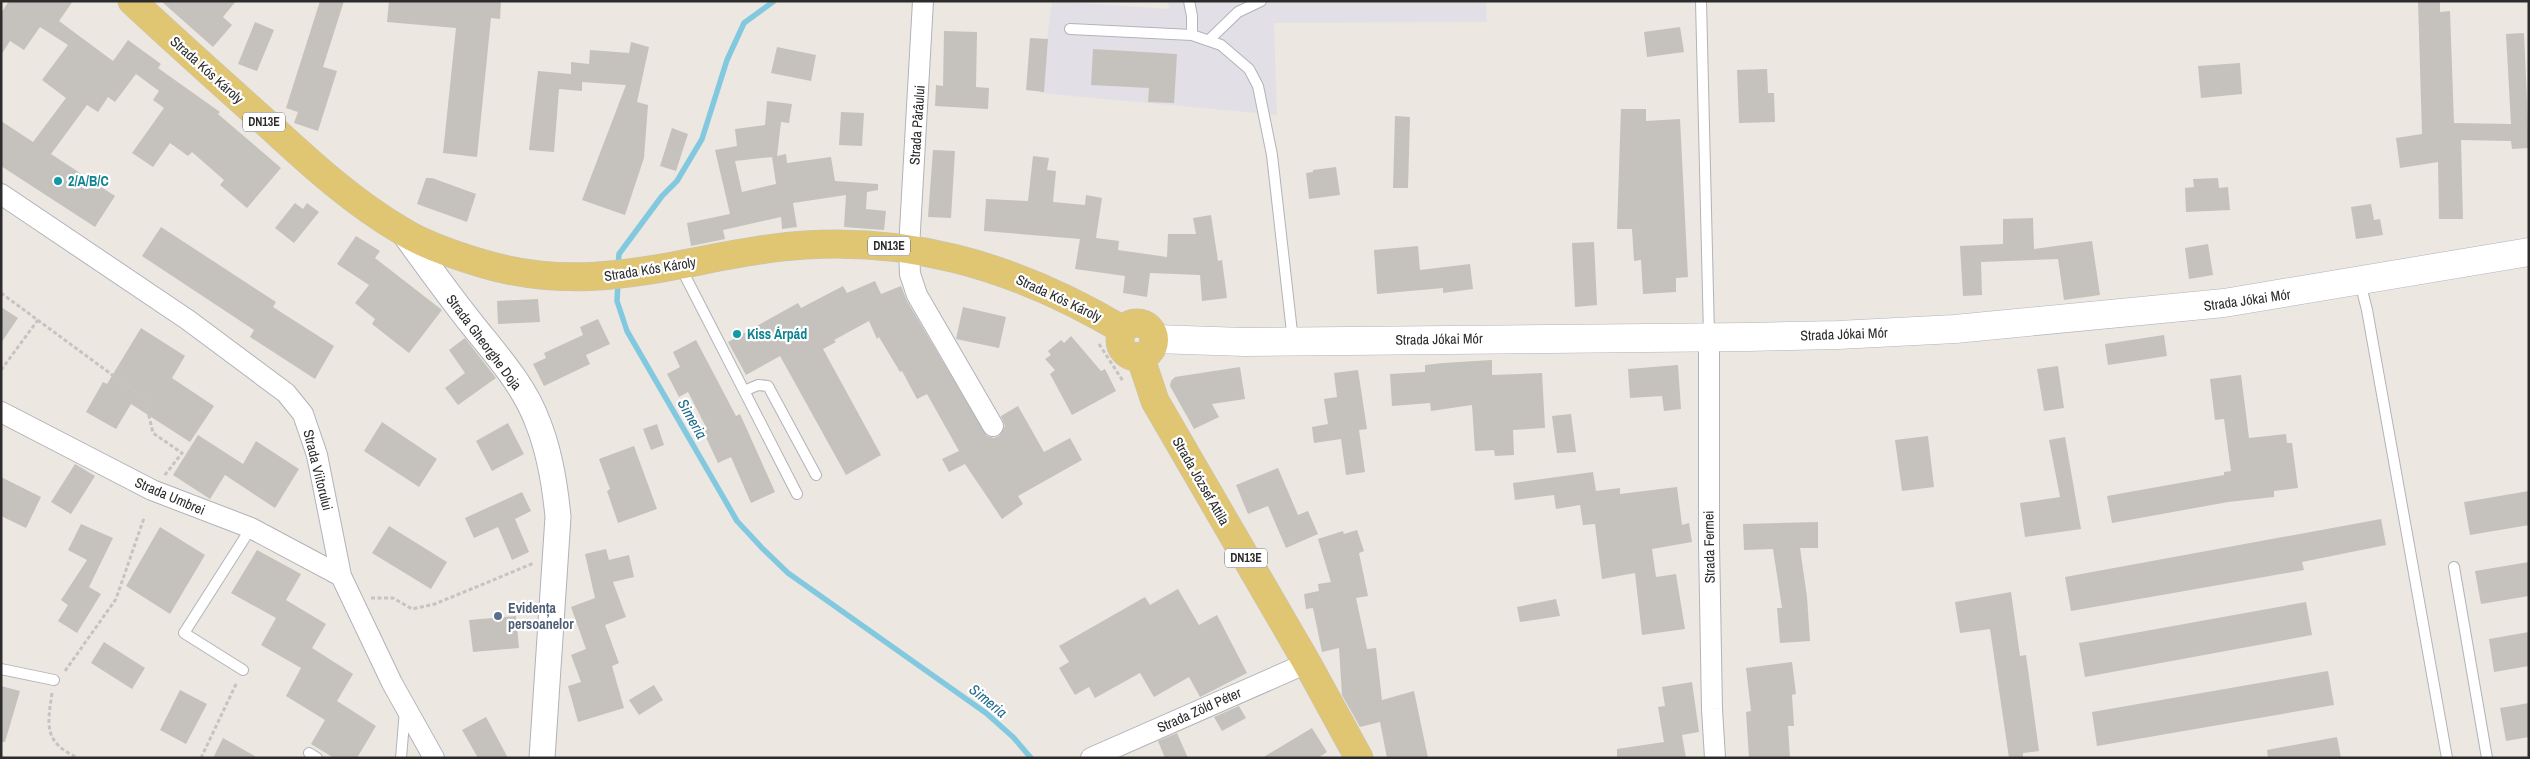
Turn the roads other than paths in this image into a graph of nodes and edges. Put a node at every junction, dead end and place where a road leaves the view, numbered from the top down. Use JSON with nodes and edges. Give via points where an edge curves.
{"nodes":[{"id":1,"x":132,"y":1,"type":"edge"},
{"id":2,"x":924,"y":1,"type":"edge"},
{"id":3,"x":1189,"y":1,"type":"edge"},
{"id":4,"x":1261,"y":1,"type":"edge"},
{"id":5,"x":1701,"y":1,"type":"edge"},
{"id":6,"x":1070,"y":29,"type":"dead end"},
{"id":7,"x":1192,"y":35,"type":"junction"},
{"id":8,"x":1209,"y":40,"type":"junction"},
{"id":9,"x":1,"y":194,"type":"edge"},
{"id":10,"x":404,"y":233,"type":"junction"},
{"id":11,"x":909,"y":248,"type":"junction"},
{"id":12,"x":2529,"y":252,"type":"edge"},
{"id":13,"x":680,"y":266,"type":"junction"},
{"id":14,"x":2360,"y":282,"type":"junction"},
{"id":15,"x":1709,"y":336,"type":"junction"},
{"id":16,"x":1293,"y":341,"type":"junction"},
{"id":17,"x":1147,"y":348,"type":"junction"},
{"id":18,"x":744,"y":391,"type":"junction"},
{"id":19,"x":1,"y":412,"type":"edge"},
{"id":20,"x":993,"y":426,"type":"dead end"},
{"id":21,"x":816,"y":475,"type":"dead end"},
{"id":22,"x":797,"y":494,"type":"dead end"},
{"id":23,"x":251,"y":528,"type":"junction"},
{"id":24,"x":2454,"y":567,"type":"dead end"},
{"id":25,"x":341,"y":576,"type":"junction"},
{"id":26,"x":1307,"y":663,"type":"junction"},
{"id":27,"x":1,"y":669,"type":"edge"},
{"id":28,"x":243,"y":670,"type":"road end"},
{"id":29,"x":54,"y":680,"type":"road end"},
{"id":30,"x":405,"y":707,"type":"junction"},
{"id":31,"x":401,"y":758,"type":"edge"},
{"id":32,"x":434,"y":758,"type":"edge"},
{"id":33,"x":542,"y":758,"type":"edge"},
{"id":34,"x":1091,"y":758,"type":"edge"},
{"id":35,"x":1359,"y":758,"type":"edge"},
{"id":36,"x":1716,"y":758,"type":"edge"},
{"id":37,"x":2447,"y":758,"type":"edge"},
{"id":38,"x":2488,"y":758,"type":"edge"}],
"edges":[{"from":1,"to":10,"type":"main road","name":"Strada Kós Károly","number":"DN13E","via":[[296,150],[358,201]]},
{"from":2,"to":11,"type":"street","name":"Strada Pârâului"},
{"from":3,"to":7,"type":"lane"},
{"from":4,"to":8,"type":"lane","via":[[1238,12]]},
{"from":5,"to":15,"type":"lane"},
{"from":6,"to":7,"type":"lane"},
{"from":7,"to":8,"type":"lane"},
{"from":8,"to":16,"type":"lane","via":[[1221,45],[1249,69],[1258,86],[1272,155]]},
{"from":9,"to":25,"type":"street","name":"Strada Viitorului","via":[[188,320],[286,393],[303,414],[310,434],[324,486]]},
{"from":10,"to":13,"type":"main road","name":"Strada Kós Károly","number":"DN13E","via":[[447,251],[515,271],[570,278],[642,273]]},
{"from":10,"to":33,"type":"street","name":"Strada Gheorghe Doja","via":[[509,371],[530,406],[538,423],[556,490],[557,554]]},
{"from":11,"to":13,"type":"main road","name":"Strada Kós Károly","number":"DN13E","via":[[865,244],[810,245],[756,251]]},
{"from":11,"to":17,"type":"main road","name":"Strada Kós Károly","number":"DN13E","via":[[954,257],[1026,281],[1123,330],[1120,340],[1130,355]]},
{"from":11,"to":20,"type":"street","name":"Strada Pârâului","via":[[910,274],[917,295]]},
{"from":12,"to":14,"type":"main road","name":"Strada Jókai Mór"},
{"from":13,"to":18,"type":"lane"},
{"from":14,"to":15,"type":"main road","name":"Strada Jókai Mór","via":[[2175,309],[1955,329],[1838,335]]},
{"from":14,"to":37,"type":"lane"},
{"from":15,"to":16,"type":"main road","name":"Strada Jókai Mór"},
{"from":15,"to":36,"type":"street","name":"Strada Fermei","via":[[1709,544]]},
{"from":16,"to":17,"type":"main road","name":"Strada Jókai Mór"},
{"from":17,"to":26,"type":"main road","name":"Strada József Attila","number":"DN13E","via":[[1155,402]]},
{"from":18,"to":21,"type":"lane","via":[[758,385],[768,386]]},
{"from":18,"to":22,"type":"lane"},
{"from":19,"to":23,"type":"street","name":"Strada Umbrei","via":[[152,490]]},
{"from":23,"to":25,"type":"street","name":"Strada Umbrei"},
{"from":23,"to":28,"type":"lane","via":[[184,633]]},
{"from":24,"to":38,"type":"lane"},
{"from":25,"to":30,"type":"street","name":"Strada Viitorului"},
{"from":26,"to":34,"type":"street","name":"Strada Zöld Péter"},
{"from":26,"to":35,"type":"main road","name":"Strada József Attila","number":"DN13E"},
{"from":27,"to":29,"type":"lane"},
{"from":30,"to":31,"type":"lane"},
{"from":30,"to":32,"type":"street","name":"Strada Viitorului"}]}
